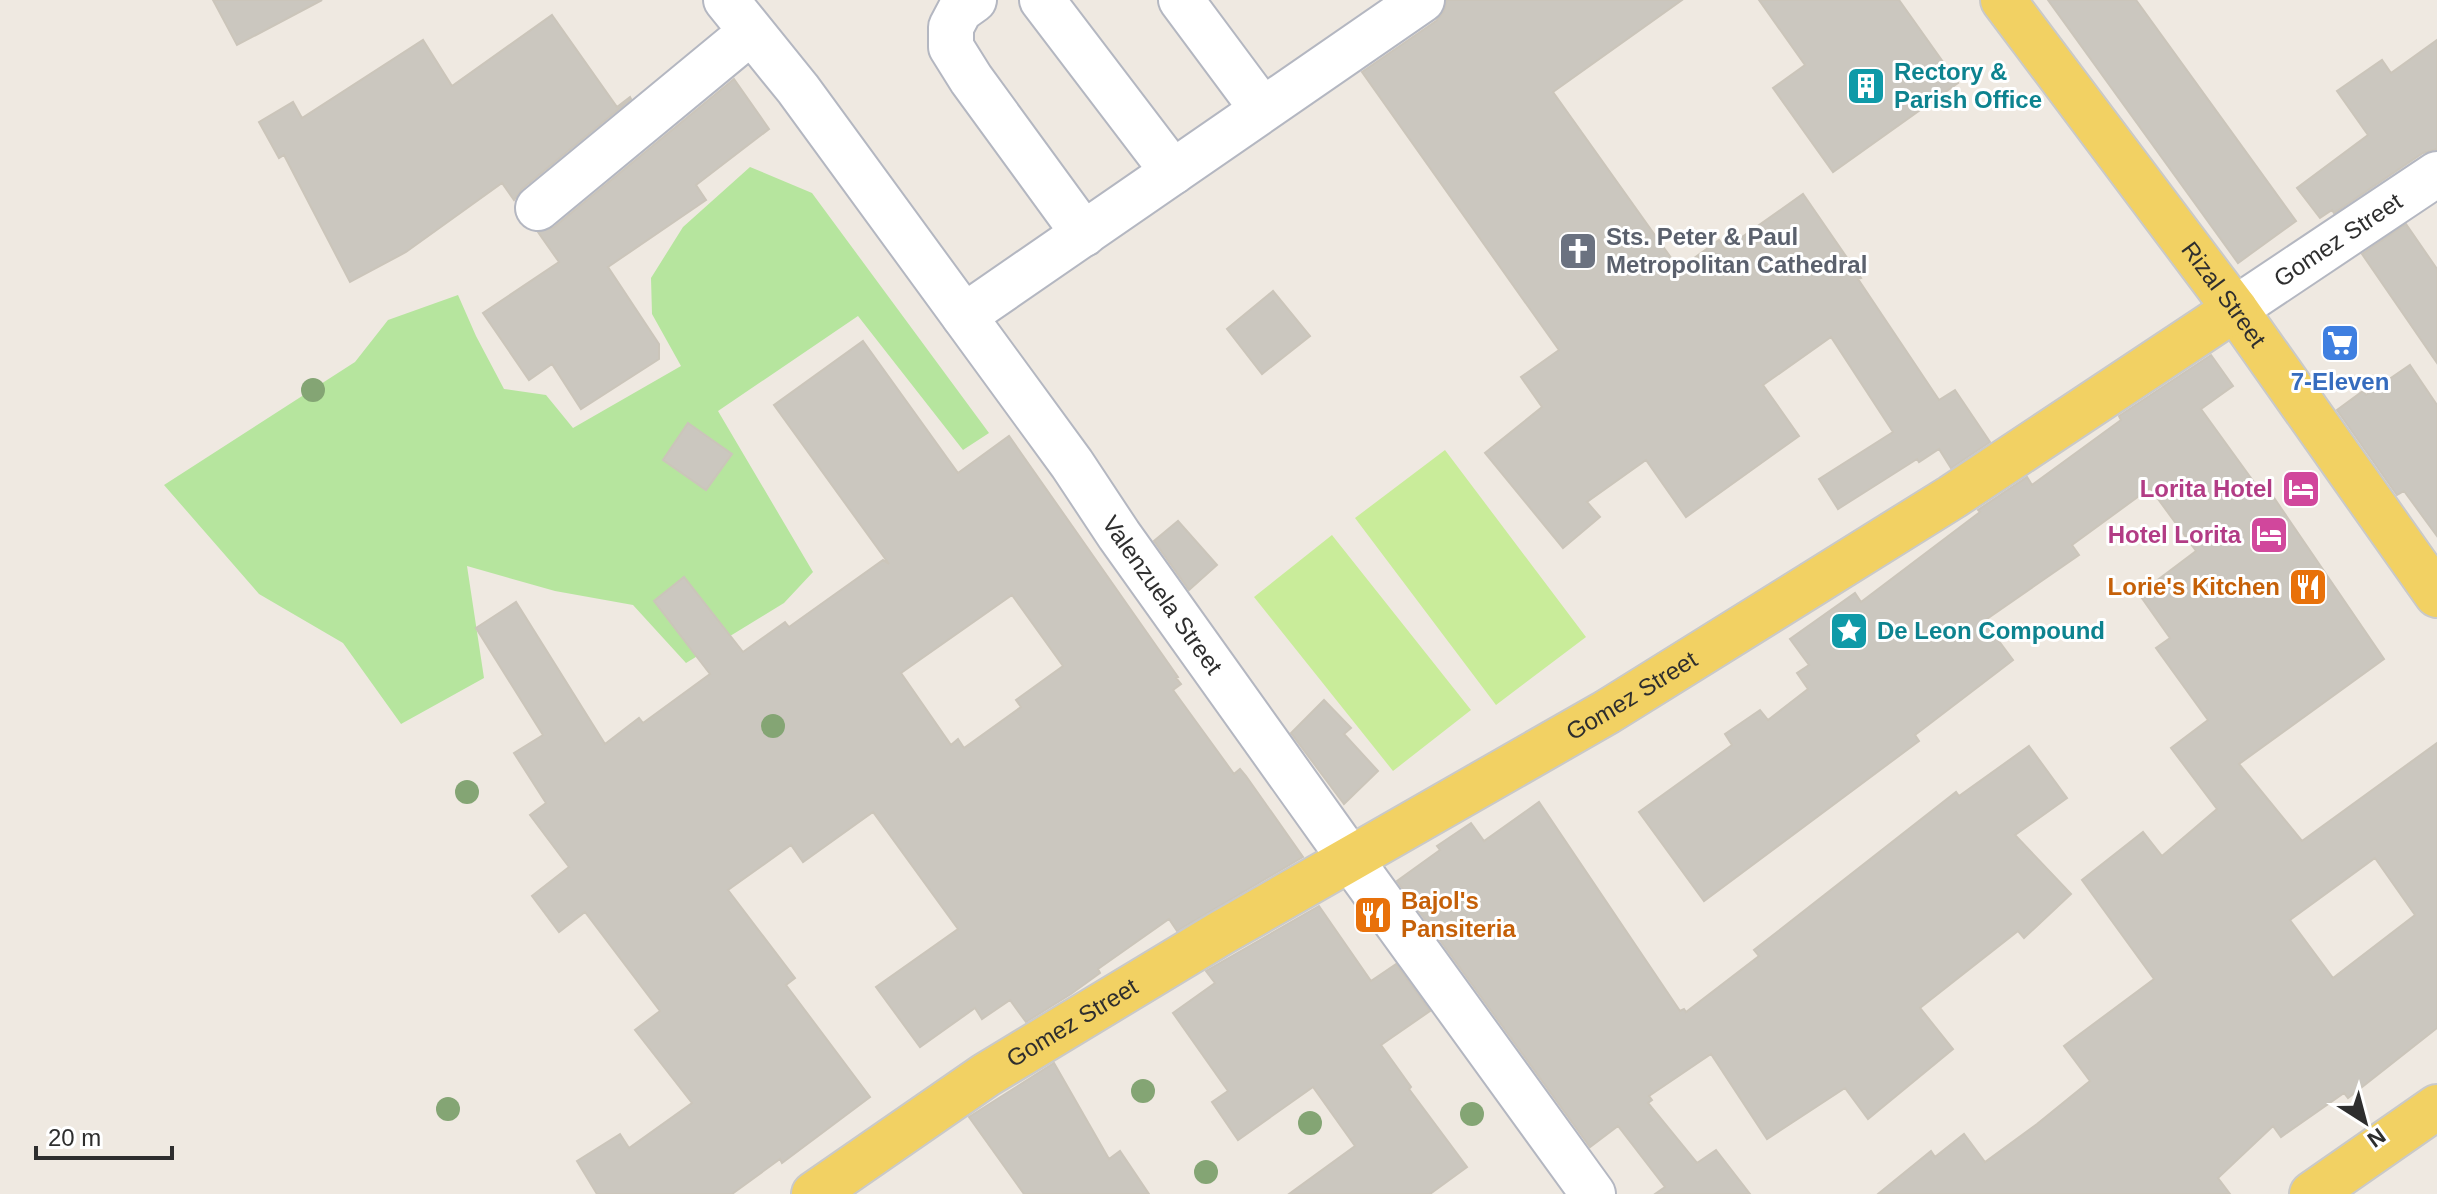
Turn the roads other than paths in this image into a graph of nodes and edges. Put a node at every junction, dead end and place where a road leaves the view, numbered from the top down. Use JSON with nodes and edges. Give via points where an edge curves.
{"nodes":[{"id":1,"x":974,"y":0,"type":"edge"},
{"id":2,"x":1042,"y":0,"type":"edge"},
{"id":3,"x":1181,"y":0,"type":"edge"},
{"id":4,"x":1422,"y":0,"type":"edge"},
{"id":5,"x":2003,"y":0,"type":"edge"},
{"id":6,"x":738,"y":16,"type":"edge"},
{"id":7,"x":1262,"y":109,"type":"junction"},
{"id":8,"x":1173,"y":172,"type":"junction"},
{"id":9,"x":2437,"y":174,"type":"edge"},
{"id":10,"x":538,"y":208,"type":"dead end"},
{"id":11,"x":1084,"y":234,"type":"junction"},
{"id":12,"x":2235,"y":309,"type":"junction"},
{"id":13,"x":964,"y":316,"type":"junction"},
{"id":14,"x":2437,"y":595,"type":"edge"},
{"id":15,"x":1351,"y":860,"type":"junction"},
{"id":16,"x":2437,"y":1107,"type":"edge"},
{"id":17,"x":814,"y":1194,"type":"edge"},
{"id":18,"x":1593,"y":1194,"type":"edge"},
{"id":19,"x":2312,"y":1194,"type":"edge"}],
"edges":[{"from":1,"to":11,"type":"street","via":[[960,10],[951,27],[951,47]]},
{"from":2,"to":8,"type":"street"},
{"from":3,"to":7,"type":"street"},
{"from":4,"to":7,"type":"street"},
{"from":5,"to":12,"type":"main road","name":"Rizal Street"},
{"from":6,"to":10,"type":"street"},
{"from":6,"to":13,"type":"street","name":"Valenzuela Street"},
{"from":7,"to":8,"type":"street"},
{"from":8,"to":11,"type":"street"},
{"from":9,"to":12,"type":"street","name":"Gomez Street"},
{"from":11,"to":13,"type":"street"},
{"from":12,"to":14,"type":"main road","name":"Rizal Street"},
{"from":12,"to":15,"type":"main road","name":"Gomez Street","via":[[1952,497],[1607,712]]},
{"from":13,"to":15,"type":"street","name":"Valenzuela Street"},
{"from":15,"to":17,"type":"main road","name":"Gomez Street","via":[[986,1075]]},
{"from":15,"to":18,"type":"street","name":"Valenzuela Street"},
{"from":16,"to":19,"type":"main road"}]}
